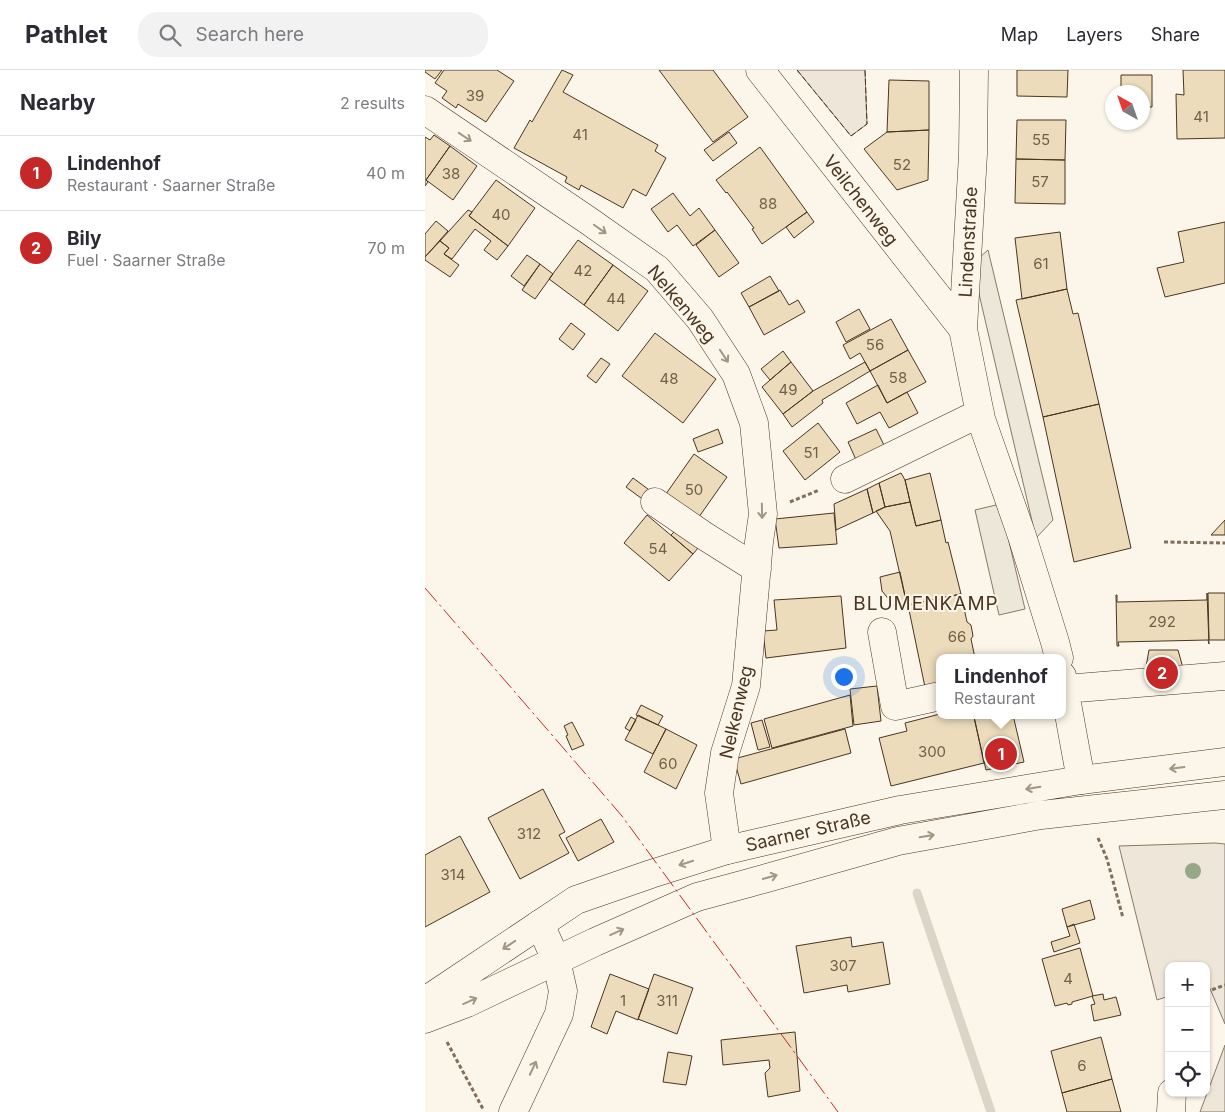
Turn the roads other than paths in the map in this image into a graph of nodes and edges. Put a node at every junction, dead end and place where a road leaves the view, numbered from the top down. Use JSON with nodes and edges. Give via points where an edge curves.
{"nodes":[{"id":1,"x":760,"y":70,"type":"edge"},
{"id":2,"x":974,"y":70,"type":"edge"},
{"id":3,"x":425,"y":110,"type":"edge"},
{"id":4,"x":963,"y":329,"type":"junction"},
{"id":5,"x":980,"y":412,"type":"junction"},
{"id":6,"x":845,"y":479,"type":"road end"},
{"id":7,"x":655,"y":502,"type":"dead end"},
{"id":8,"x":757,"y":569,"type":"junction"},
{"id":9,"x":882,"y":632,"type":"dead end"},
{"id":10,"x":1058,"y":654,"type":"edge"},
{"id":11,"x":1225,"y":676,"type":"edge"},
{"id":12,"x":1066,"y":682,"type":"edge"},
{"id":13,"x":1066,"y":694,"type":"edge"},
{"id":14,"x":936,"y":697,"type":"edge"},
{"id":15,"x":1225,"y":762,"type":"edge"},
{"id":16,"x":1081,"y":780,"type":"junction"},
{"id":17,"x":1225,"y":795,"type":"edge"},
{"id":18,"x":727,"y":850,"type":"junction"},
{"id":19,"x":540,"y":924,"type":"junction"},
{"id":20,"x":557,"y":960,"type":"junction"},
{"id":21,"x":427,"y":1012,"type":"edge"},
{"id":22,"x":1172,"y":1097,"type":"edge"},
{"id":23,"x":513,"y":1112,"type":"edge"},
{"id":24,"x":1171,"y":1112,"type":"edge"}],
"edges":[{"from":1,"to":4,"type":"street","name":"Veilchenweg"},
{"from":2,"to":4,"type":"street","name":"Lindenstraße","via":[[973,154]]},
{"from":3,"to":8,"type":"street","name":"Nelkenweg","one_way":true,"via":[[657,269],[699,319],[736,374],[754,423],[763,514]]},
{"from":4,"to":5,"type":"street","name":"Lindenstraße"},
{"from":5,"to":6,"type":"street"},
{"from":5,"to":10,"type":"street","name":"Lindenstraße"},
{"from":7,"to":8,"type":"street"},
{"from":8,"to":18,"type":"street","name":"Nelkenweg","via":[[745,686],[725,753],[719,793]]},
{"from":9,"to":14,"type":"street","via":[[895,706]]},
{"from":11,"to":12,"type":"street"},
{"from":13,"to":16,"type":"street"},
{"from":15,"to":16,"type":"street","name":"Saarner Straße","one_way":true},
{"from":16,"to":18,"type":"street","name":"Saarner Straße","one_way":true,"via":[[900,810]]},
{"from":20,"to":17,"type":"street","name":"Saarner Straße","one_way":true,"via":[[705,895],[898,841],[1041,815]]},
{"from":18,"to":19,"type":"street","name":"Saarner Straße","one_way":true,"via":[[576,900]]},
{"from":19,"to":20,"type":"street"},
{"from":19,"to":21,"type":"street","name":"Saarner Straße","one_way":true},
{"from":21,"to":20,"type":"street","name":"Saarner Straße","one_way":true,"via":[[467,1003]]},
{"from":23,"to":20,"type":"street","one_way":true,"via":[[559,1014],[563,991]]},
{"from":22,"to":24,"type":"street"}]}
